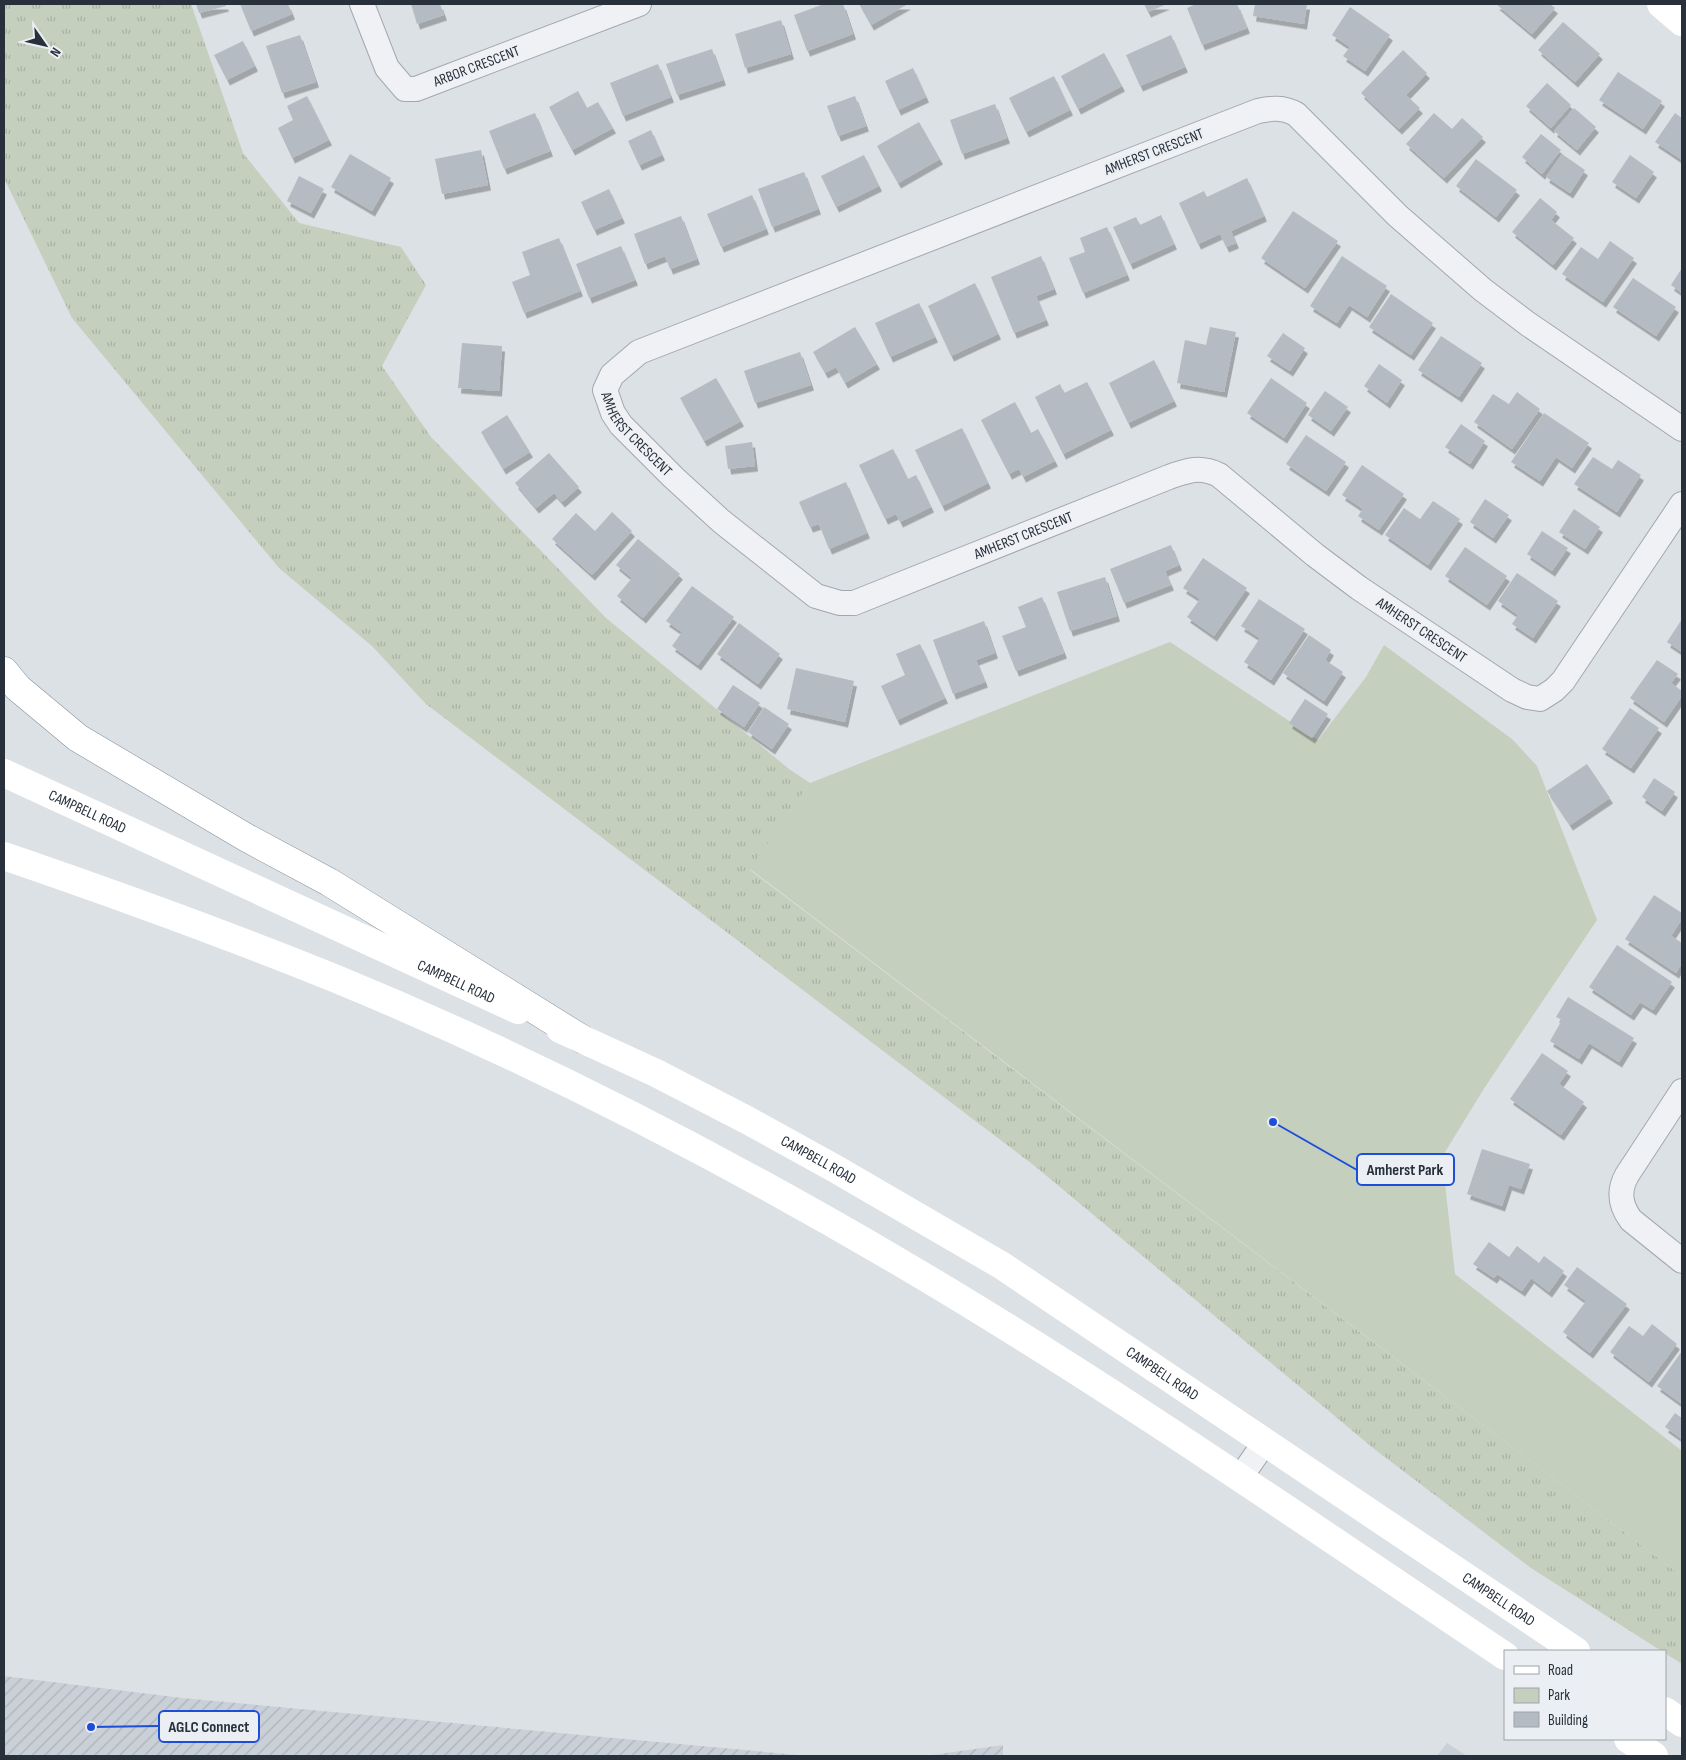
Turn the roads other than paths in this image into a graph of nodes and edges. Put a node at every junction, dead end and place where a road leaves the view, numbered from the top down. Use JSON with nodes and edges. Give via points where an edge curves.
{"nodes":[{"id":1,"x":362,"y":4,"type":"edge"},
{"id":2,"x":639,"y":4,"type":"edge"},
{"id":3,"x":1661,"y":4,"type":"edge"},
{"id":4,"x":1682,"y":22,"type":"edge"},
{"id":5,"x":1682,"y":429,"type":"edge"},
{"id":6,"x":1682,"y":504,"type":"edge"},
{"id":7,"x":4,"y":671,"type":"edge"},
{"id":8,"x":4,"y":773,"type":"edge"},
{"id":9,"x":4,"y":856,"type":"edge"},
{"id":10,"x":582,"y":1039,"type":"junction"},
{"id":11,"x":1682,"y":1092,"type":"edge"},
{"id":12,"x":1682,"y":1261,"type":"edge"},
{"id":13,"x":1265,"y":1442,"type":"junction"},
{"id":14,"x":1240,"y":1478,"type":"junction"},
{"id":15,"x":1575,"y":1650,"type":"edge"},
{"id":16,"x":1504,"y":1655,"type":"edge"},
{"id":17,"x":1666,"y":1700,"type":"edge"},
{"id":18,"x":1682,"y":1705,"type":"edge"},
{"id":19,"x":1666,"y":1712,"type":"edge"},
{"id":20,"x":1682,"y":1723,"type":"edge"},
{"id":21,"x":1630,"y":1740,"type":"edge"},
{"id":22,"x":1654,"y":1756,"type":"edge"}],
"edges":[{"from":1,"to":2,"type":"street","name":"ARBOR CRESCENT","via":[[387,68],[405,89],[416,89]]},
{"from":3,"to":4,"type":"main road"},
{"from":5,"to":6,"type":"street","name":"AMHERST CRESCENT","via":[[1483,290],[1391,210],[1296,114],[1287,109],[1273,108],[639,352],[612,375],[605,390],[621,425],[673,477],[721,521],[826,601],[854,603],[1169,477],[1195,468],[1206,469],[1219,475],[1359,588],[1512,690],[1540,699],[1563,681]]},
{"from":7,"to":10,"type":"main road","via":[[18,688],[78,738],[247,838],[329,882]]},
{"from":8,"to":10,"type":"main road","name":"CAMPBELL ROAD"},
{"from":9,"to":14,"type":"main road","via":[[193,923],[337,979],[543,1072],[662,1131],[906,1266],[1129,1404]]},
{"from":10,"to":13,"type":"main road","name":"CAMPBELL ROAD","via":[[748,1120],[1001,1265]]},
{"from":11,"to":12,"type":"street","via":[[1627,1175],[1620,1194],[1631,1220]]},
{"from":13,"to":14,"type":"street"},
{"from":13,"to":15,"type":"main road","name":"CAMPBELL ROAD"},
{"from":14,"to":16,"type":"main road"},
{"from":17,"to":18,"type":"main road"},
{"from":19,"to":20,"type":"main road"},
{"from":21,"to":22,"type":"main road"}]}
